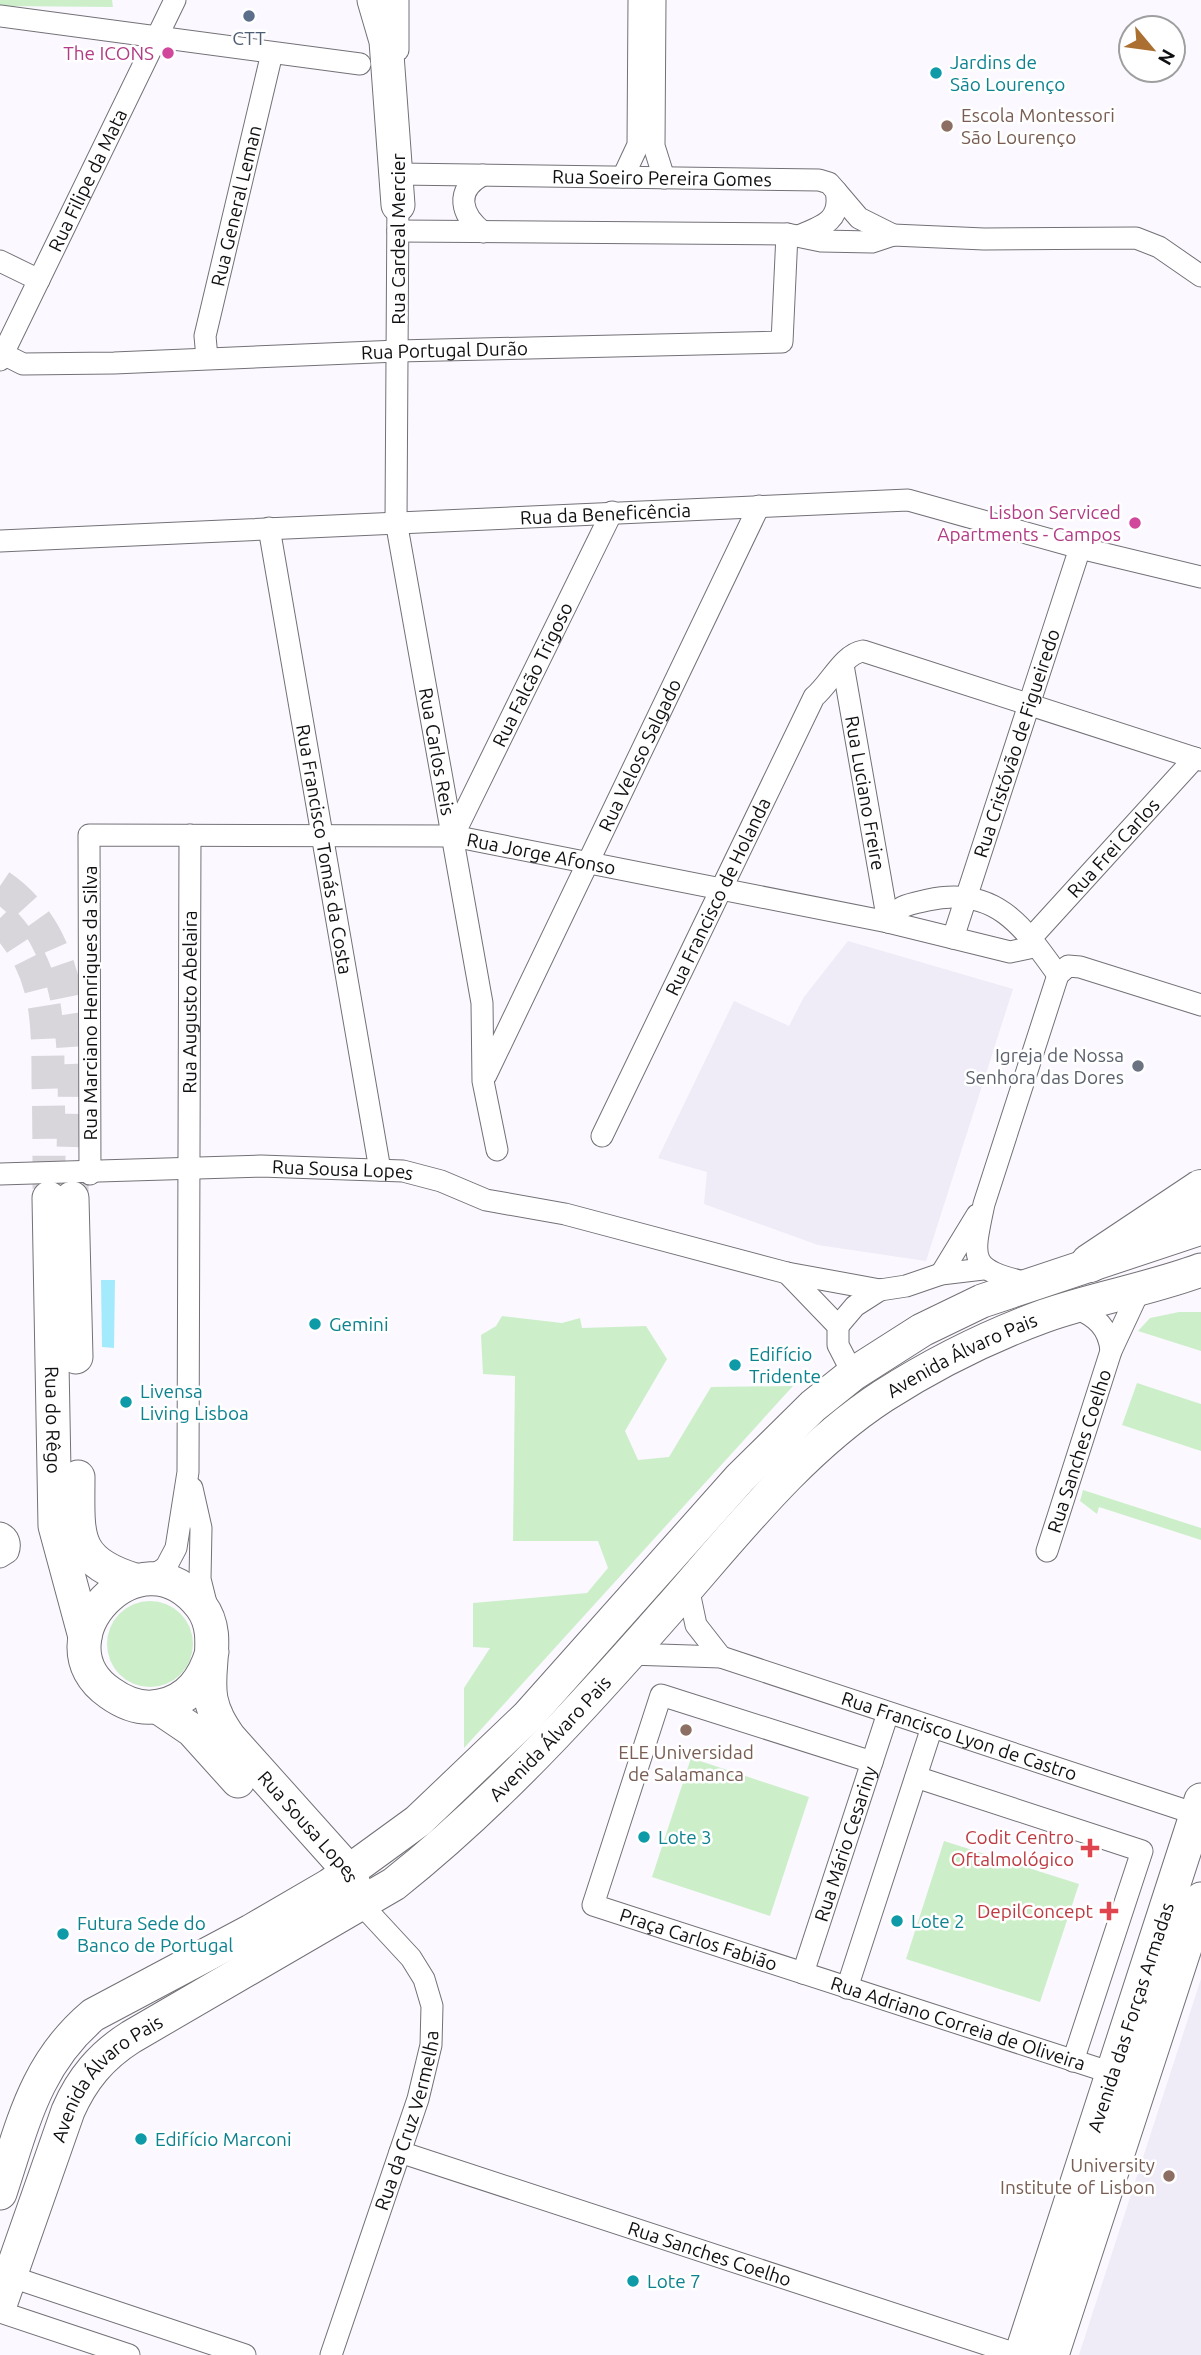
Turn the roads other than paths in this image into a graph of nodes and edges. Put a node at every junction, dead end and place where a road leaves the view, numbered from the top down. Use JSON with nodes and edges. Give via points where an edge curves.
{"nodes":[{"id":1,"x":175,"y":0,"type":"edge"},
{"id":2,"x":374,"y":0,"type":"edge"},
{"id":3,"x":398,"y":0,"type":"edge"},
{"id":4,"x":639,"y":0,"type":"edge"},
{"id":5,"x":655,"y":0,"type":"edge"},
{"id":6,"x":0,"y":16,"type":"edge"},
{"id":7,"x":157,"y":36,"type":"junction"},
{"id":8,"x":272,"y":53,"type":"junction"},
{"id":9,"x":360,"y":64,"type":"dead end"},
{"id":10,"x":483,"y":176,"type":"junction"},
{"id":11,"x":623,"y":177,"type":"junction"},
{"id":12,"x":664,"y":178,"type":"junction"},
{"id":13,"x":836,"y":191,"type":"junction"},
{"id":14,"x":398,"y":204,"type":"junction"},
{"id":15,"x":483,"y":232,"type":"junction"},
{"id":16,"x":794,"y":234,"type":"junction"},
{"id":17,"x":893,"y":235,"type":"junction"},
{"id":18,"x":0,"y":261,"type":"edge"},
{"id":19,"x":1201,"y":276,"type":"edge"},
{"id":20,"x":39,"y":280,"type":"junction"},
{"id":21,"x":398,"y":351,"type":"junction"},
{"id":22,"x":1,"y":357,"type":"edge"},
{"id":23,"x":207,"y":358,"type":"junction"},
{"id":24,"x":759,"y":506,"type":"junction"},
{"id":25,"x":612,"y":512,"type":"junction"},
{"id":26,"x":396,"y":521,"type":"junction"},
{"id":27,"x":269,"y":528,"type":"junction"},
{"id":28,"x":0,"y":541,"type":"edge"},
{"id":29,"x":1080,"y":548,"type":"junction"},
{"id":30,"x":1201,"y":577,"type":"edge"},
{"id":31,"x":843,"y":665,"type":"junction"},
{"id":32,"x":1029,"y":705,"type":"junction"},
{"id":33,"x":1198,"y":759,"type":"edge"},
{"id":34,"x":190,"y":835,"type":"junction"},
{"id":35,"x":321,"y":835,"type":"junction"},
{"id":36,"x":453,"y":836,"type":"junction"},
{"id":37,"x":587,"y":864,"type":"junction"},
{"id":38,"x":721,"y":890,"type":"junction"},
{"id":39,"x":967,"y":897,"type":"junction"},
{"id":40,"x":888,"y":922,"type":"junction"},
{"id":41,"x":953,"y":938,"type":"junction"},
{"id":42,"x":1031,"y":938,"type":"junction"},
{"id":43,"x":1058,"y":975,"type":"junction"},
{"id":44,"x":1201,"y":1005,"type":"edge"},
{"id":45,"x":483,"y":1081,"type":"junction"},
{"id":46,"x":602,"y":1136,"type":"dead end"},
{"id":47,"x":497,"y":1150,"type":"dead end"},
{"id":48,"x":189,"y":1169,"type":"junction"},
{"id":49,"x":380,"y":1170,"type":"junction"},
{"id":50,"x":0,"y":1174,"type":"edge"},
{"id":51,"x":1201,"y":1189,"type":"edge"},
{"id":52,"x":71,"y":1190,"type":"junction"},
{"id":53,"x":984,"y":1204,"type":"junction"},
{"id":54,"x":1201,"y":1228,"type":"edge"},
{"id":55,"x":1090,"y":1263,"type":"junction"},
{"id":56,"x":983,"y":1269,"type":"junction"},
{"id":57,"x":1201,"y":1270,"type":"edge"},
{"id":58,"x":787,"y":1273,"type":"junction"},
{"id":59,"x":941,"y":1274,"type":"junction"},
{"id":60,"x":1031,"y":1284,"type":"junction"},
{"id":61,"x":1149,"y":1288,"type":"junction"},
{"id":62,"x":880,"y":1290,"type":"junction"},
{"id":63,"x":1201,"y":1292,"type":"edge"},
{"id":64,"x":1075,"y":1308,"type":"junction"},
{"id":65,"x":838,"y":1326,"type":"junction"},
{"id":66,"x":1111,"y":1351,"type":"junction"},
{"id":67,"x":853,"y":1374,"type":"junction"},
{"id":68,"x":885,"y":1395,"type":"junction"},
{"id":69,"x":188,"y":1472,"type":"junction"},
{"id":70,"x":0,"y":1533,"type":"edge"},
{"id":71,"x":1047,"y":1551,"type":"dead end"},
{"id":72,"x":0,"y":1557,"type":"edge"},
{"id":73,"x":141,"y":1580,"type":"junction"},
{"id":74,"x":688,"y":1587,"type":"junction"},
{"id":75,"x":85,"y":1637,"type":"junction"},
{"id":76,"x":212,"y":1639,"type":"junction"},
{"id":77,"x":629,"y":1654,"type":"junction"},
{"id":78,"x":721,"y":1657,"type":"junction"},
{"id":79,"x":158,"y":1707,"type":"junction"},
{"id":80,"x":888,"y":1713,"type":"junction"},
{"id":81,"x":932,"y":1727,"type":"junction"},
{"id":82,"x":872,"y":1762,"type":"junction"},
{"id":83,"x":916,"y":1777,"type":"junction"},
{"id":84,"x":1198,"y":1807,"type":"edge"},
{"id":85,"x":339,"y":1878,"type":"junction"},
{"id":86,"x":1201,"y":1899,"type":"edge"},
{"id":87,"x":360,"y":1904,"type":"junction"},
{"id":88,"x":803,"y":1973,"type":"junction"},
{"id":89,"x":847,"y":1988,"type":"junction"},
{"id":90,"x":1073,"y":2061,"type":"junction"},
{"id":91,"x":1112,"y":2073,"type":"junction"},
{"id":92,"x":400,"y":2152,"type":"junction"},
{"id":93,"x":0,"y":2193,"type":"edge"},
{"id":94,"x":3,"y":2285,"type":"edge"},
{"id":95,"x":0,"y":2312,"type":"edge"},
{"id":96,"x":129,"y":2355,"type":"edge"},
{"id":97,"x":245,"y":2355,"type":"edge"},
{"id":98,"x":331,"y":2355,"type":"edge"},
{"id":99,"x":1020,"y":2355,"type":"edge"},
{"id":100,"x":1052,"y":2355,"type":"edge"}],
"edges":[{"from":1,"to":7,"type":"street","name":"Rua Filipe da Mata"},
{"from":2,"to":14,"type":"main road","via":[[386,41]]},
{"from":3,"to":14,"type":"street","name":"Rua Cardeal Mercier"},
{"from":4,"to":11,"type":"street","via":[[638,145]]},
{"from":5,"to":12,"type":"street","via":[[654,146]]},
{"from":6,"to":7,"type":"street"},
{"from":7,"to":8,"type":"street"},
{"from":7,"to":20,"type":"street","name":"Rua Filipe da Mata"},
{"from":8,"to":9,"type":"street"},
{"from":8,"to":23,"type":"street","name":"Rua General Leman","via":[[205,336]]},
{"from":10,"to":11,"type":"street","name":"Rua Soeiro Pereira Gomes"},
{"from":10,"to":14,"type":"street","name":"Rua Soeiro Pereira Gomes"},
{"from":10,"to":15,"type":"street","via":[[467,187],[463,197],[466,216]]},
{"from":11,"to":12,"type":"street","name":"Rua Soeiro Pereira Gomes"},
{"from":12,"to":13,"type":"street","name":"Rua Soeiro Pereira Gomes","via":[[819,180]]},
{"from":13,"to":16,"type":"street","name":"Rua Soeiro Pereira Gomes","via":[[836,212],[828,224]]},
{"from":13,"to":17,"type":"street","name":"Rua Soeiro Pereira Gomes","via":[[859,218]]},
{"from":14,"to":15,"type":"street","name":"Rua Soeiro Pereira Gomes"},
{"from":14,"to":21,"type":"street","name":"Rua Cardeal Mercier"},
{"from":15,"to":16,"type":"street","name":"Rua Soeiro Pereira Gomes"},
{"from":16,"to":17,"type":"street","name":"Rua Soeiro Pereira Gomes","via":[[821,241],[872,242]]},
{"from":16,"to":21,"type":"street","name":"Rua Portugal Durão","via":[[782,342]]},
{"from":17,"to":19,"type":"street","name":"Rua Soeiro Pereira Gomes","via":[[1136,238],[1159,247]]},
{"from":18,"to":20,"type":"street"},
{"from":20,"to":22,"type":"street","name":"Rua Filipe da Mata"},
{"from":21,"to":23,"type":"street","name":"Rua Portugal Durão"},
{"from":21,"to":26,"type":"street","name":"Rua Cardeal Mercier"},
{"from":22,"to":23,"type":"street","name":"Rua Portugal Durão","via":[[23,364]]},
{"from":24,"to":25,"type":"street","name":"Rua da Beneficência"},
{"from":24,"to":29,"type":"street","name":"Rua da Beneficência","via":[[908,500]]},
{"from":24,"to":37,"type":"street","name":"Rua Veloso Salgado"},
{"from":25,"to":26,"type":"street","name":"Rua da Beneficência"},
{"from":25,"to":36,"type":"street","name":"Rua Falcão Trigoso"},
{"from":26,"to":27,"type":"street","name":"Rua da Beneficência"},
{"from":26,"to":36,"type":"street","name":"Rua Carlos Reis"},
{"from":27,"to":28,"type":"street","name":"Rua da Beneficência"},
{"from":27,"to":35,"type":"street","name":"Rua Francisco Tomás da Costa"},
{"from":29,"to":30,"type":"street","name":"Rua da Beneficência"},
{"from":29,"to":32,"type":"street","name":"Rua Cristóvão de Figueiredo"},
{"from":31,"to":32,"type":"street","via":[[851,655],[863,651]]},
{"from":31,"to":38,"type":"street","name":"Rua Francisco de Holanda","via":[[814,697]]},
{"from":31,"to":40,"type":"street","name":"Rua Luciano Freire"},
{"from":32,"to":33,"type":"street"},
{"from":32,"to":39,"type":"street","name":"Rua Cristóvão de Figueiredo"},
{"from":33,"to":42,"type":"street","name":"Rua Frei Carlos"},
{"from":34,"to":35,"type":"street","name":"Rua Jorge Afonso"},
{"from":34,"to":48,"type":"street","name":"Rua Augusto Abelaira"},
{"from":34,"to":52,"type":"street","name":"Rua Marciano Henriques da Silva","via":[[89,835]]},
{"from":35,"to":36,"type":"street","name":"Rua Jorge Afonso"},
{"from":35,"to":49,"type":"street","name":"Rua Francisco Tomás da Costa"},
{"from":36,"to":37,"type":"street","name":"Rua Jorge Afonso"},
{"from":36,"to":45,"type":"street","name":"Rua Carlos Reis","via":[[482,1003]]},
{"from":37,"to":38,"type":"street","name":"Rua Jorge Afonso"},
{"from":37,"to":45,"type":"street","name":"Rua Veloso Salgado"},
{"from":38,"to":40,"type":"street","name":"Rua Jorge Afonso"},
{"from":38,"to":46,"type":"street","name":"Rua Francisco de Holanda"},
{"from":39,"to":40,"type":"street","via":[[944,896],[908,904],[893,912]]},
{"from":39,"to":41,"type":"street","name":"Rua Cristóvão de Figueiredo"},
{"from":39,"to":42,"type":"street","via":[[1000,909]]},
{"from":40,"to":41,"type":"street","name":"Rua Jorge Afonso"},
{"from":41,"to":42,"type":"street","name":"Rua Jorge Afonso","via":[[1016,953],[1029,948]]},
{"from":42,"to":43,"type":"street"},
{"from":43,"to":44,"type":"street","via":[[1068,965],[1080,967]]},
{"from":43,"to":53,"type":"street"},
{"from":45,"to":47,"type":"street","name":"Rua Carlos Reis"},
{"from":48,"to":49,"type":"street","name":"Rua Sousa Lopes"},
{"from":48,"to":52,"type":"street"},
{"from":48,"to":69,"type":"street","name":"Rua Sousa Lopes"},
{"from":49,"to":58,"type":"street","name":"Rua Sousa Lopes","via":[[403,1171],[486,1200],[565,1214]]},
{"from":50,"to":52,"type":"street"},
{"from":51,"to":55,"type":"highway"},
{"from":52,"to":73,"type":"main road","name":"Rua do Rêgo","via":[[78,1522],[93,1562]]},
{"from":52,"to":75,"type":"main road","name":"Rua do Rêgo","via":[[55,1526]]},
{"from":53,"to":56,"type":"street","via":[[977,1254]]},
{"from":53,"to":59,"type":"street"},
{"from":54,"to":55,"type":"main road","name":"Avenida Álvaro Pais"},
{"from":55,"to":60,"type":"main road","name":"Avenida Álvaro Pais"},
{"from":56,"to":59,"type":"street","name":"Rua Sousa Lopes"},
{"from":56,"to":60,"type":"street"},
{"from":57,"to":61,"type":"main road","name":"Avenida Álvaro Pais"},
{"from":58,"to":62,"type":"street","name":"Rua Sousa Lopes"},
{"from":58,"to":65,"type":"street"},
{"from":59,"to":62,"type":"street","name":"Rua Sousa Lopes"},
{"from":60,"to":67,"type":"main road","name":"Avenida Álvaro Pais","via":[[922,1330]]},
{"from":61,"to":63,"type":"main road"},
{"from":61,"to":64,"type":"main road","name":"Avenida Álvaro Pais"},
{"from":61,"to":66,"type":"street","name":"Rua Sanches Coelho"},
{"from":62,"to":65,"type":"street","via":[[855,1306]]},
{"from":64,"to":66,"type":"street","name":"Rua Sanches Coelho","via":[[1087,1312],[1104,1328]]},
{"from":64,"to":68,"type":"main road","name":"Avenida Álvaro Pais","via":[[961,1352]]},
{"from":65,"to":67,"type":"street","via":[[838,1345]]},
{"from":66,"to":71,"type":"street","name":"Rua Sanches Coelho"},
{"from":67,"to":68,"type":"main road"},
{"from":67,"to":85,"type":"main road","name":"Avenida Álvaro Pais","via":[[813,1406],[740,1478],[528,1716],[418,1821]]},
{"from":68,"to":74,"type":"main road","name":"Avenida Álvaro Pais","via":[[804,1460]]},
{"from":69,"to":73,"type":"street","name":"Rua Sousa Lopes","via":[[176,1548],[166,1567]]},
{"from":69,"to":76,"type":"street","name":"Rua Sousa Lopes","via":[[201,1528],[200,1579]]},
{"from":70,"to":72,"type":"street","via":[[10,1544]]},
{"from":73,"to":75,"type":"main road","name":"Rua Sousa Lopes","via":[[116,1588],[101,1601],[90,1617]]},
{"from":73,"to":76,"type":"main road","via":[[169,1582],[187,1592],[202,1607]]},
{"from":74,"to":77,"type":"main road","name":"Avenida Álvaro Pais"},
{"from":74,"to":78,"type":"street","via":[[696,1625]]},
{"from":75,"to":79,"type":"main road","name":"Rua Sousa Lopes","via":[[89,1665],[104,1690],[139,1707]]},
{"from":76,"to":79,"type":"main road","via":[[206,1672],[194,1688]]},
{"from":76,"to":85,"type":"main road","name":"Rua Sousa Lopes","via":[[211,1698],[216,1718]]},
{"from":77,"to":78,"type":"street","name":"Rua Francisco Lyon de Castro"},
{"from":77,"to":87,"type":"main road","name":"Avenida Álvaro Pais","via":[[479,1812],[394,1884]]},
{"from":78,"to":80,"type":"street","name":"Rua Francisco Lyon de Castro"},
{"from":79,"to":85,"type":"main road","name":"Rua Sousa Lopes","via":[[192,1730]]},
{"from":80,"to":81,"type":"street","name":"Rua Francisco Lyon de Castro"},
{"from":80,"to":82,"type":"street","name":"Rua Mário Cesariny"},
{"from":81,"to":83,"type":"street"},
{"from":81,"to":84,"type":"street","name":"Rua Francisco Lyon de Castro"},
{"from":82,"to":88,"type":"street","name":"Rua Mário Cesariny"},
{"from":82,"to":88,"type":"street","name":"Praça Carlos Fabião","via":[[661,1695],[593,1905]]},
{"from":83,"to":89,"type":"street"},
{"from":83,"to":90,"type":"street","via":[[1142,1851]]},
{"from":84,"to":91,"type":"main road","name":"Avenida das Forças Armadas"},
{"from":85,"to":87,"type":"main road","name":"Rua Sousa Lopes"},
{"from":85,"to":93,"type":"main road","name":"Avenida Álvaro Pais","via":[[93,2015],[78,2028],[40,2078]]},
{"from":86,"to":100,"type":"main road","name":"Avenida das Forças Armadas"},
{"from":87,"to":92,"type":"street","name":"Rua da Cruz Vermelha","via":[[411,1958],[432,2006],[431,2045]]},
{"from":87,"to":94,"type":"main road","name":"Avenida Álvaro Pais","via":[[104,2056],[68,2111]]},
{"from":88,"to":89,"type":"street","name":"Rua Adriano Correia de Oliveira"},
{"from":89,"to":90,"type":"street","name":"Rua Adriano Correia de Oliveira"},
{"from":90,"to":91,"type":"street","name":"Rua Adriano Correia de Oliveira"},
{"from":91,"to":99,"type":"main road","name":"Avenida das Forças Armadas"},
{"from":92,"to":98,"type":"street","name":"Rua da Cruz Vermelha"},
{"from":92,"to":99,"type":"street","name":"Rua Sanches Coelho"},
{"from":94,"to":97,"type":"street"},
{"from":95,"to":96,"type":"street"}]}
